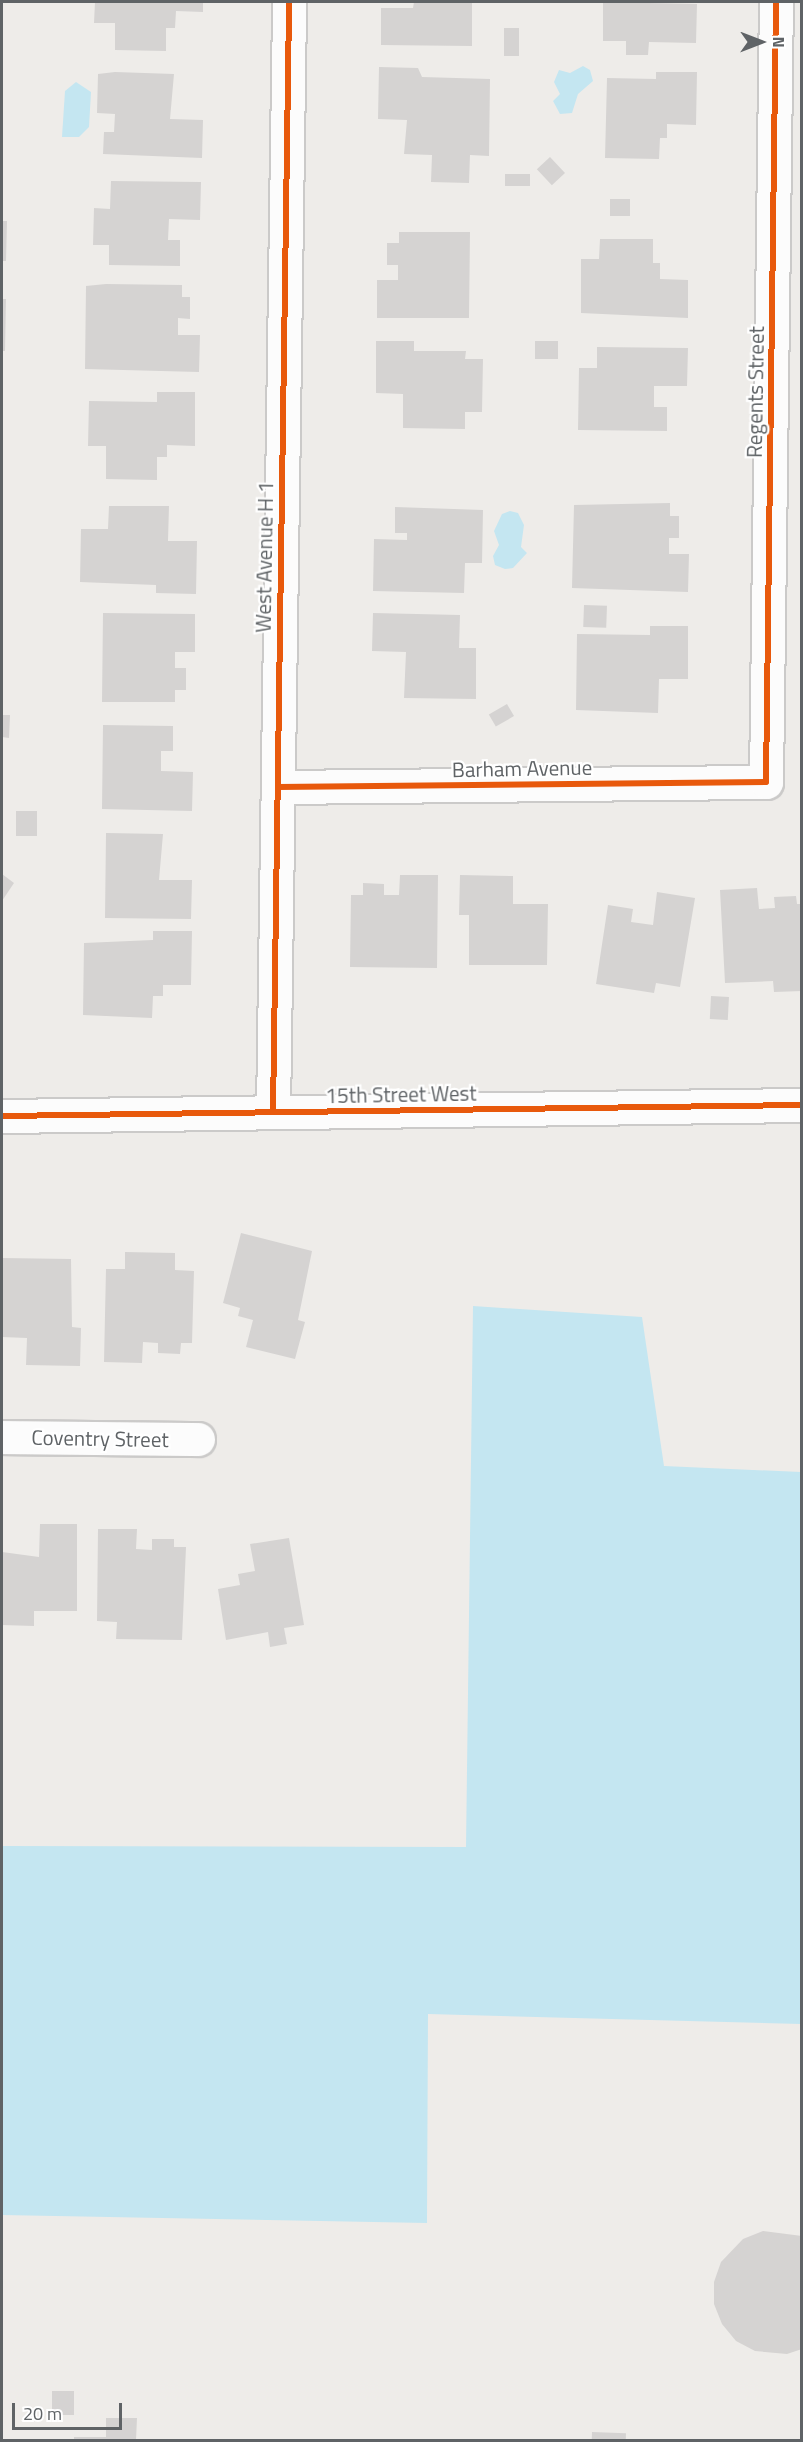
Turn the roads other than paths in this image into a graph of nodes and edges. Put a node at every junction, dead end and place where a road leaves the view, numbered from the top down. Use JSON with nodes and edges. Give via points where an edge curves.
{"nodes":[{"id":1,"x":289,"y":2,"type":"edge"},
{"id":2,"x":776,"y":2,"type":"edge"},
{"id":3,"x":766,"y":782,"type":"joint"},
{"id":4,"x":278,"y":787,"type":"junction"},
{"id":5,"x":801,"y":1105,"type":"edge"},
{"id":6,"x":273,"y":1112,"type":"junction"},
{"id":7,"x":2,"y":1116,"type":"edge"},
{"id":8,"x":2,"y":1437,"type":"edge"},
{"id":9,"x":198,"y":1439,"type":"dead end"}],
"edges":[{"from":1,"to":4,"type":"street","name":"West Avenue H 1"},
{"from":2,"to":3,"type":"street","name":"Regents Street"},
{"from":3,"to":4,"type":"street","name":"Barham Avenue"},
{"from":4,"to":6,"type":"street","name":"West Avenue H 1"},
{"from":5,"to":6,"type":"street","name":"15th Street West"},
{"from":6,"to":7,"type":"street","name":"15th Street West"},
{"from":8,"to":9,"type":"street","name":"Coventry Street"}]}
